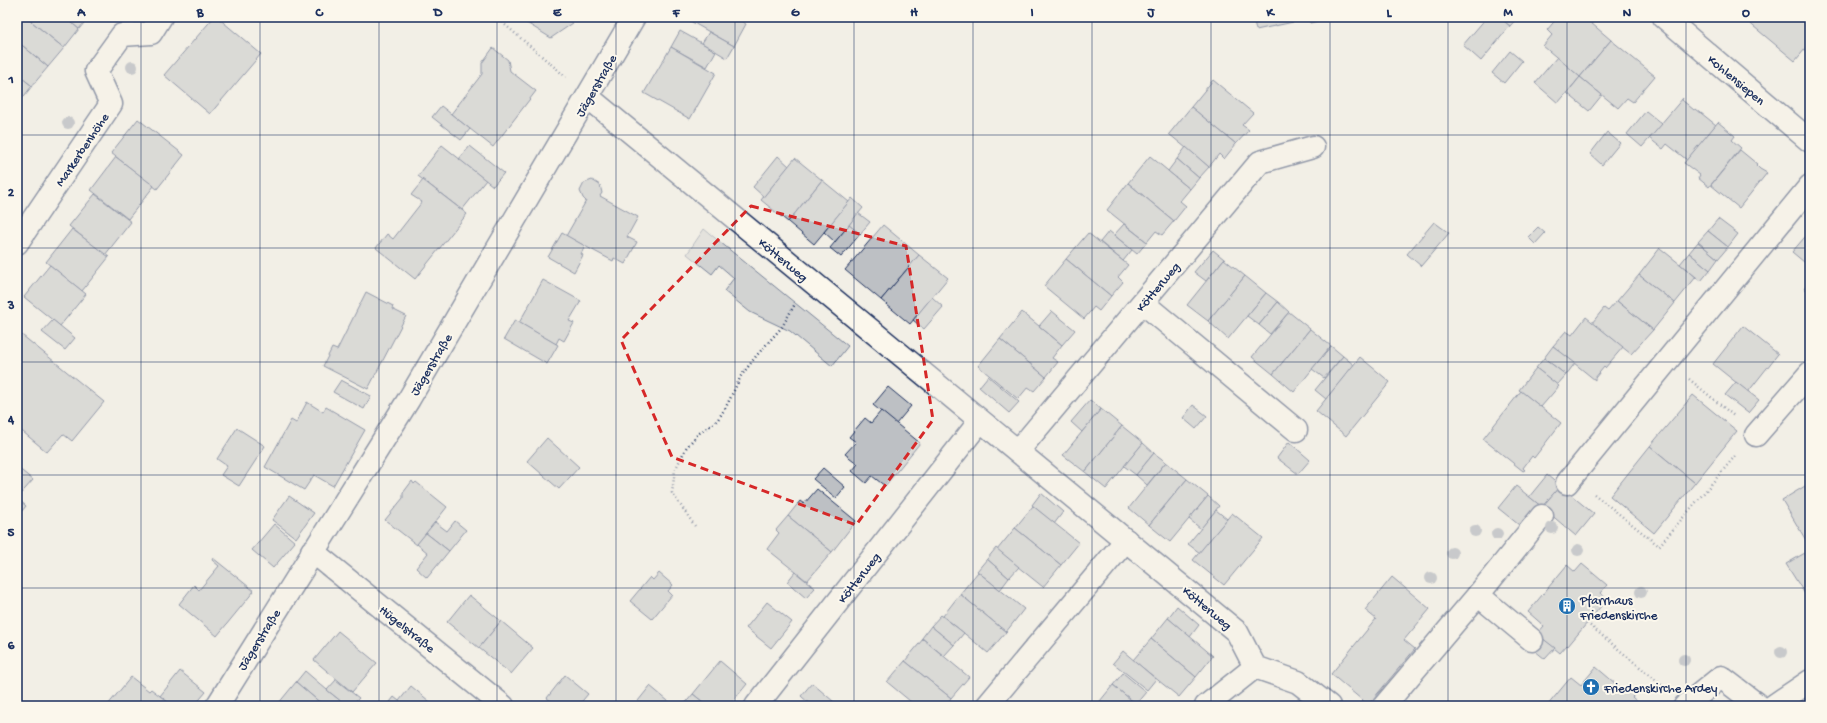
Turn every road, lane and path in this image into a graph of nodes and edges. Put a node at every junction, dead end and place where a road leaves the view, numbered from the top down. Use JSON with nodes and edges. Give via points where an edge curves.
{"nodes":[{"id":1,"x":161,"y":17,"type":"edge"},
{"id":2,"x":496,"y":17,"type":"edge"},
{"id":3,"x":634,"y":17,"type":"edge"},
{"id":4,"x":1664,"y":17,"type":"edge"},
{"id":5,"x":588,"y":97,"type":"junction"},
{"id":6,"x":1810,"y":141,"type":"edge"},
{"id":7,"x":1313,"y":147,"type":"dead end"},
{"id":8,"x":1810,"y":186,"type":"edge"},
{"id":9,"x":17,"y":242,"type":"edge"},
{"id":10,"x":810,"y":280,"type":"junction"},
{"id":11,"x":1142,"y":303,"type":"junction"},
{"id":12,"x":1667,"y":360,"type":"junction"},
{"id":13,"x":1810,"y":374,"type":"edge"},
{"id":14,"x":980,"y":421,"type":"junction"},
{"id":15,"x":1296,"y":430,"type":"dead end"},
{"id":16,"x":1756,"y":434,"type":"junction"},
{"id":17,"x":1018,"y":451,"type":"junction"},
{"id":18,"x":1569,"y":480,"type":"joint"},
{"id":19,"x":1542,"y":516,"type":"dead end"},
{"id":20,"x":695,"y":526,"type":"dead end"},
{"id":21,"x":1126,"y":540,"type":"junction"},
{"id":22,"x":312,"y":551,"type":"junction"},
{"id":23,"x":1478,"y":595,"type":"junction"},
{"id":24,"x":1587,"y":623,"type":"dead end"},
{"id":25,"x":1532,"y":640,"type":"dead end"},
{"id":26,"x":1255,"y":667,"type":"junction"},
{"id":27,"x":1651,"y":676,"type":"dead end"},
{"id":28,"x":1810,"y":681,"type":"edge"},
{"id":29,"x":217,"y":706,"type":"edge"},
{"id":30,"x":503,"y":706,"type":"edge"},
{"id":31,"x":756,"y":706,"type":"edge"},
{"id":32,"x":987,"y":706,"type":"edge"},
{"id":33,"x":1206,"y":706,"type":"edge"},
{"id":34,"x":1330,"y":706,"type":"edge"},
{"id":35,"x":1384,"y":706,"type":"edge"},
{"id":36,"x":1685,"y":706,"type":"edge"},
{"id":37,"x":1759,"y":706,"type":"edge"},
{"id":38,"x":1773,"y":706,"type":"edge"}],
"edges":[{"from":1,"to":9,"type":"street","name":"Markerbenhöhe","via":[[151,34],[122,34],[96,71],[111,104]]},
{"from":2,"to":5,"type":"path"},
{"from":3,"to":5,"type":"street","name":"Jägerstraße"},
{"from":4,"to":6,"type":"street","name":"Kohlensiepen"},
{"from":5,"to":10,"type":"street","name":"Kötterweg"},
{"from":5,"to":22,"type":"street","name":"Jägerstraße","via":[[409,399]]},
{"from":7,"to":11,"type":"street","name":"Kötterweg","via":[[1260,162]]},
{"from":8,"to":12,"type":"street"},
{"from":10,"to":14,"type":"street","name":"Kötterweg"},
{"from":10,"to":20,"type":"path","via":[[798,296],[782,327],[741,376],[717,421],[698,434],[686,448],[675,470],[672,493]]},
{"from":11,"to":15,"type":"street"},
{"from":11,"to":17,"type":"street","name":"Kötterweg"},
{"from":12,"to":16,"type":"path"},
{"from":12,"to":18,"type":"street"},
{"from":13,"to":16,"type":"street"},
{"from":14,"to":17,"type":"street","name":"Kötterweg"},
{"from":14,"to":31,"type":"street","name":"Kötterweg"},
{"from":16,"to":18,"type":"path","via":[[1659,546]]},
{"from":17,"to":21,"type":"street","name":"Kötterweg"},
{"from":19,"to":23,"type":"street"},
{"from":21,"to":26,"type":"street","name":"Kötterweg","via":[[1237,632]]},
{"from":21,"to":32,"type":"street"},
{"from":22,"to":29,"type":"street","name":"Jägerstraße"},
{"from":22,"to":30,"type":"street","name":"Hügelstraße"},
{"from":23,"to":25,"type":"street"},
{"from":23,"to":35,"type":"street"},
{"from":24,"to":27,"type":"path"},
{"from":26,"to":33,"type":"street"},
{"from":26,"to":34,"type":"street","via":[[1298,682]]},
{"from":28,"to":38,"type":"street"},
{"from":36,"to":37,"type":"street","via":[[1721,678]]}]}
